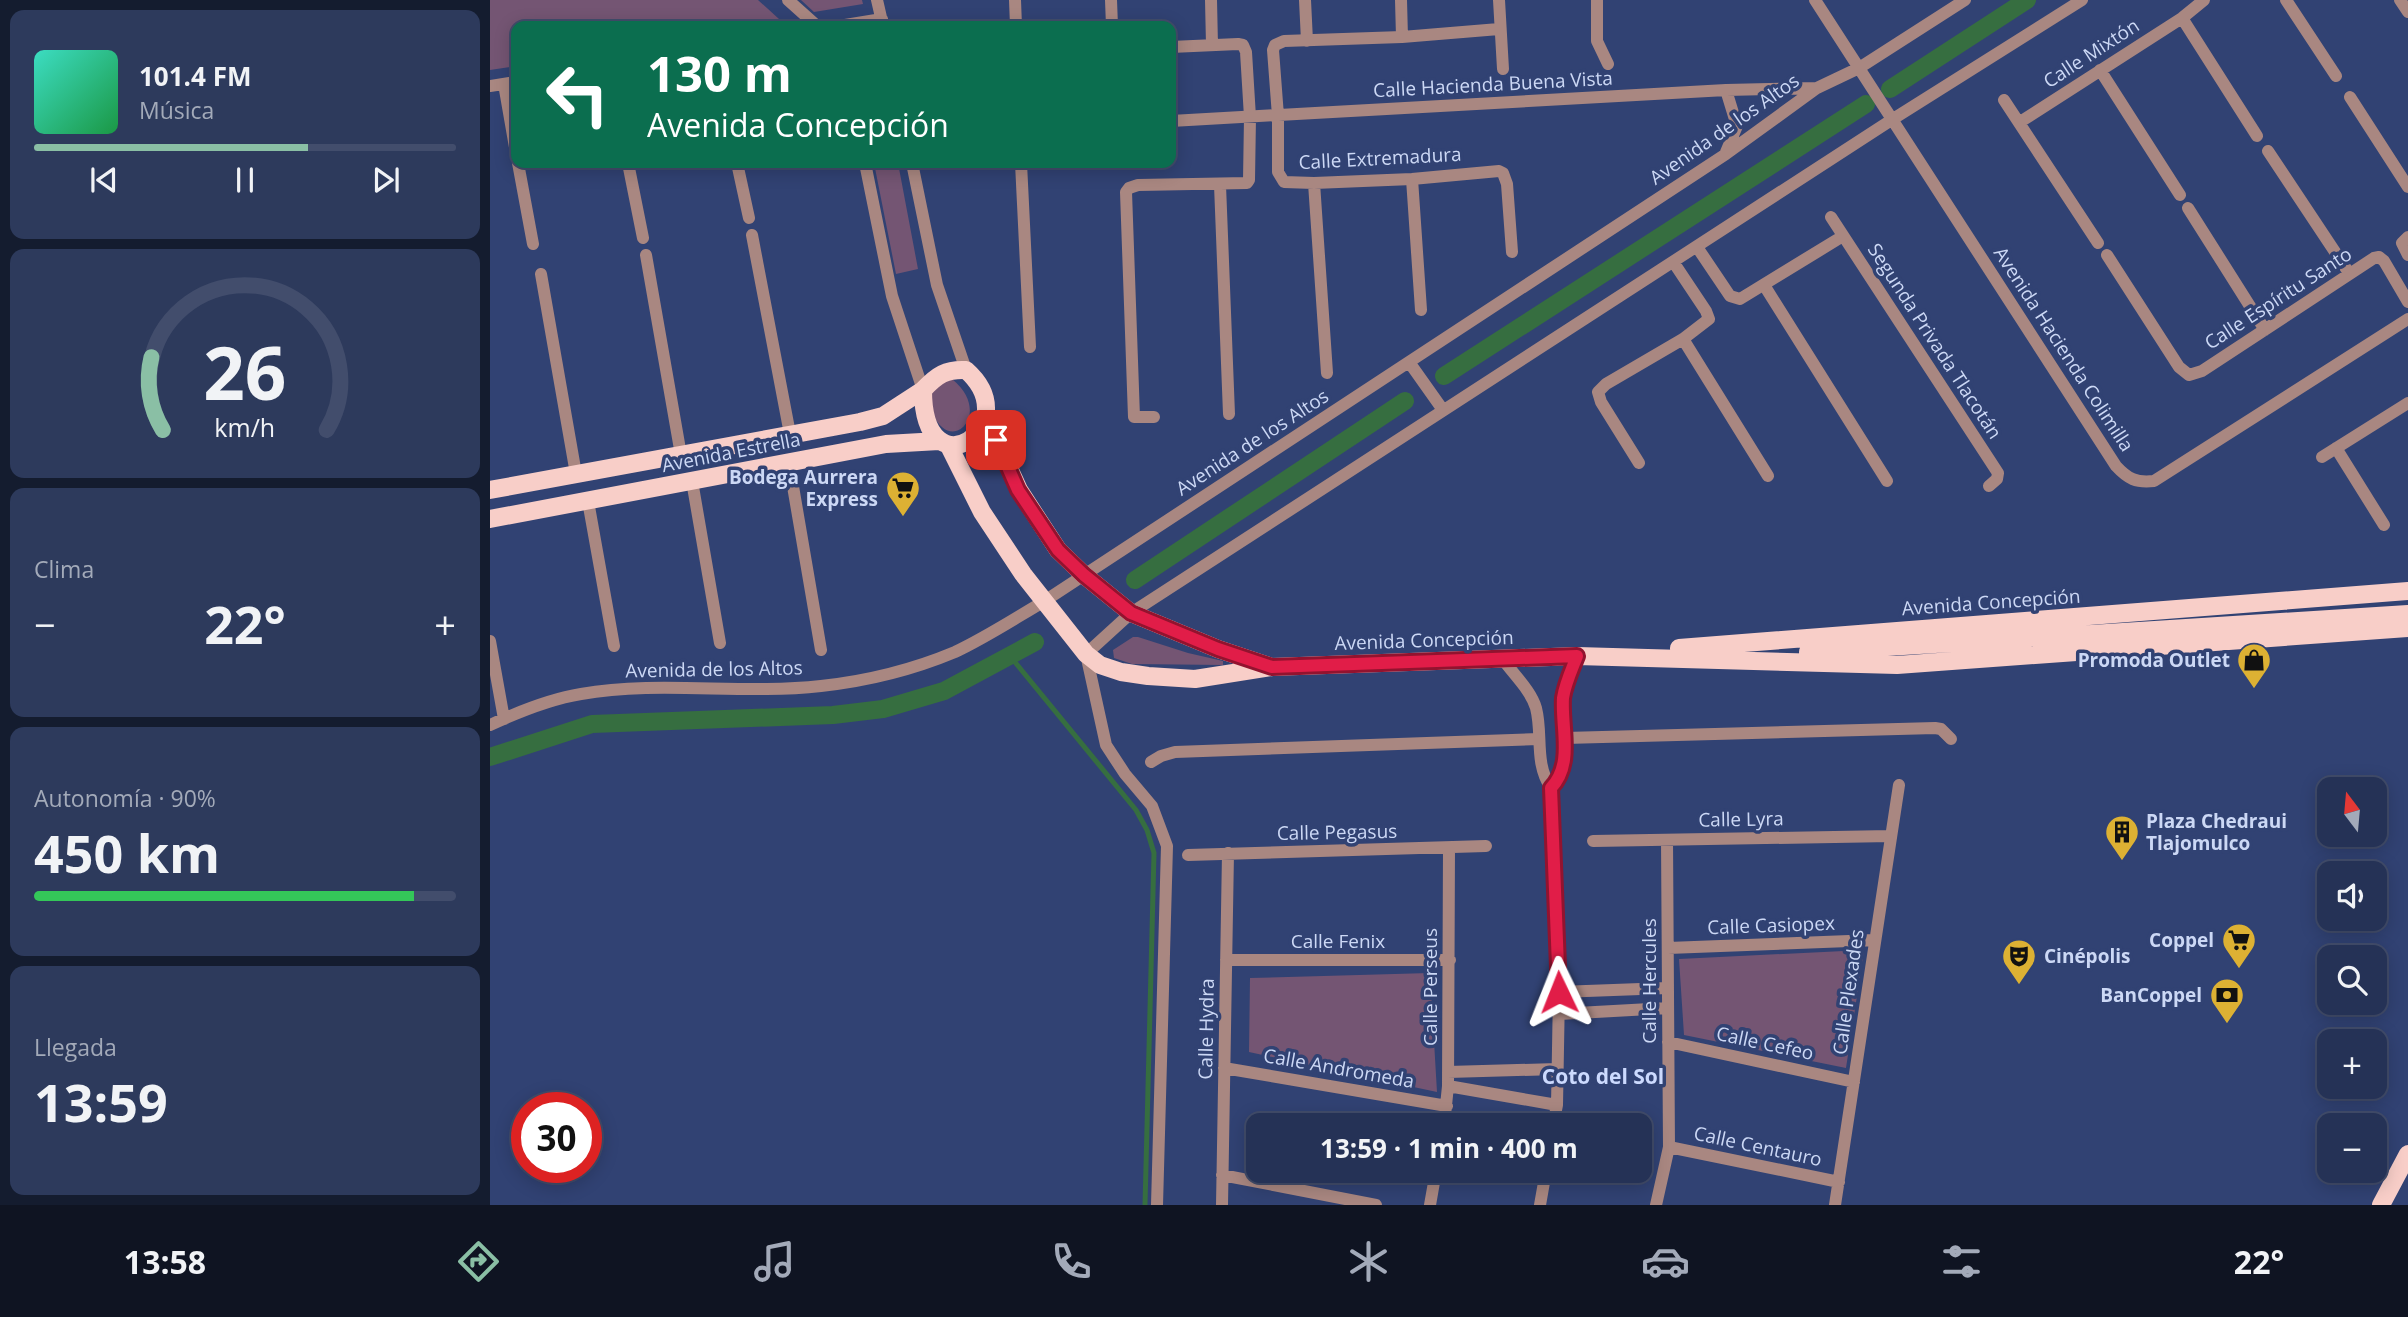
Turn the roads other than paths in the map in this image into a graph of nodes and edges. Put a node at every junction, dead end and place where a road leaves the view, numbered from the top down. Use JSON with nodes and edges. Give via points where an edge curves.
{"nodes":[{"id":1,"x":788,"y":0,"type":"edge"},
{"id":2,"x":877,"y":0,"type":"edge"},
{"id":3,"x":1015,"y":0,"type":"edge"},
{"id":4,"x":1111,"y":0,"type":"edge"},
{"id":5,"x":1211,"y":0,"type":"edge"},
{"id":6,"x":1305,"y":0,"type":"edge"},
{"id":7,"x":1401,"y":0,"type":"edge"},
{"id":8,"x":1499,"y":0,"type":"edge"},
{"id":9,"x":1597,"y":0,"type":"edge"},
{"id":10,"x":1815,"y":0,"type":"edge"},
{"id":11,"x":1965,"y":0,"type":"edge"},
{"id":12,"x":2082,"y":0,"type":"edge"},
{"id":13,"x":2204,"y":0,"type":"edge"},
{"id":14,"x":2286,"y":0,"type":"edge"},
{"id":15,"x":2400,"y":0,"type":"edge"},
{"id":16,"x":2408,"y":12,"type":"edge"},
{"id":17,"x":2182,"y":18,"type":"junction"},
{"id":18,"x":811,"y":21,"type":"edge"},
{"id":19,"x":882,"y":21,"type":"edge"},
{"id":20,"x":1016,"y":21,"type":"edge"},
{"id":21,"x":1112,"y":21,"type":"edge"},
{"id":22,"x":1499,"y":29,"type":"junction"},
{"id":23,"x":1402,"y":37,"type":"junction"},
{"id":24,"x":1307,"y":41,"type":"junction"},
{"id":25,"x":1212,"y":45,"type":"junction"},
{"id":26,"x":1176,"y":47,"type":"edge"},
{"id":27,"x":1608,"y":64,"type":"dead end"},
{"id":28,"x":1503,"y":68,"type":"dead end"},
{"id":29,"x":1859,"y":68,"type":"junction"},
{"id":30,"x":2101,"y":70,"type":"junction"},
{"id":31,"x":2336,"y":76,"type":"dead end"},
{"id":32,"x":510,"y":83,"type":"edge"},
{"id":33,"x":490,"y":86,"type":"edge"},
{"id":34,"x":1817,"y":88,"type":"junction"},
{"id":35,"x":1726,"y":90,"type":"junction"},
{"id":36,"x":2350,"y":97,"type":"dead end"},
{"id":37,"x":2004,"y":100,"type":"dead end"},
{"id":38,"x":1278,"y":116,"type":"junction"},
{"id":39,"x":1250,"y":117,"type":"junction"},
{"id":40,"x":1893,"y":119,"type":"junction"},
{"id":41,"x":1176,"y":121,"type":"edge"},
{"id":42,"x":2020,"y":122,"type":"junction"},
{"id":43,"x":2257,"y":136,"type":"dead end"},
{"id":44,"x":2268,"y":151,"type":"dead end"},
{"id":45,"x":1726,"y":154,"type":"junction"},
{"id":46,"x":519,"y":168,"type":"edge"},
{"id":47,"x":629,"y":168,"type":"edge"},
{"id":48,"x":738,"y":168,"type":"edge"},
{"id":49,"x":867,"y":168,"type":"edge"},
{"id":50,"x":913,"y":168,"type":"edge"},
{"id":51,"x":1021,"y":168,"type":"edge"},
{"id":52,"x":1412,"y":178,"type":"junction"},
{"id":53,"x":1314,"y":183,"type":"junction"},
{"id":54,"x":1220,"y":185,"type":"junction"},
{"id":55,"x":2408,"y":187,"type":"edge"},
{"id":56,"x":2180,"y":195,"type":"dead end"},
{"id":57,"x":2188,"y":208,"type":"dead end"},
{"id":58,"x":1831,"y":217,"type":"dead end"},
{"id":59,"x":749,"y":218,"type":"dead end"},
{"id":60,"x":752,"y":235,"type":"dead end"},
{"id":61,"x":1843,"y":236,"type":"junction"},
{"id":62,"x":2408,"y":237,"type":"edge"},
{"id":63,"x":643,"y":238,"type":"dead end"},
{"id":64,"x":2098,"y":243,"type":"dead end"},
{"id":65,"x":533,"y":244,"type":"dead end"},
{"id":66,"x":1697,"y":247,"type":"junction"},
{"id":67,"x":1512,"y":252,"type":"dead end"},
{"id":68,"x":646,"y":255,"type":"dead end"},
{"id":69,"x":2107,"y":255,"type":"dead end"},
{"id":70,"x":2408,"y":255,"type":"edge"},
{"id":71,"x":1674,"y":262,"type":"junction"},
{"id":72,"x":2349,"y":273,"type":"junction"},
{"id":73,"x":541,"y":274,"type":"dead end"},
{"id":74,"x":1764,"y":285,"type":"junction"},
{"id":75,"x":2408,"y":302,"type":"edge"},
{"id":76,"x":1421,"y":310,"type":"dead end"},
{"id":77,"x":2408,"y":320,"type":"edge"},
{"id":78,"x":2265,"y":330,"type":"junction"},
{"id":79,"x":1683,"y":339,"type":"junction"},
{"id":80,"x":1030,"y":347,"type":"dead end"},
{"id":81,"x":1409,"y":362,"type":"junction"},
{"id":82,"x":967,"y":370,"type":"junction"},
{"id":83,"x":1327,"y":373,"type":"dead end"},
{"id":84,"x":923,"y":390,"type":"junction"},
{"id":85,"x":2408,"y":403,"type":"edge"},
{"id":86,"x":1443,"y":410,"type":"junction"},
{"id":87,"x":1229,"y":414,"type":"dead end"},
{"id":88,"x":985,"y":415,"type":"junction"},
{"id":89,"x":1154,"y":417,"type":"dead end"},
{"id":90,"x":790,"y":434,"type":"junction"},
{"id":91,"x":944,"y":443,"type":"junction"},
{"id":92,"x":2336,"y":448,"type":"junction"},
{"id":93,"x":681,"y":455,"type":"junction"},
{"id":94,"x":2322,"y":457,"type":"dead end"},
{"id":95,"x":789,"y":463,"type":"junction"},
{"id":96,"x":1639,"y":463,"type":"dead end"},
{"id":97,"x":576,"y":474,"type":"junction"},
{"id":98,"x":1768,"y":476,"type":"dead end"},
{"id":99,"x":692,"y":481,"type":"junction"},
{"id":100,"x":1887,"y":481,"type":"dead end"},
{"id":101,"x":1989,"y":486,"type":"dead end"},
{"id":102,"x":490,"y":490,"type":"edge"},
{"id":103,"x":588,"y":501,"type":"junction"},
{"id":104,"x":490,"y":519,"type":"edge"},
{"id":105,"x":2384,"y":525,"type":"dead end"},
{"id":106,"x":1084,"y":575,"type":"junction"},
{"id":107,"x":2408,"y":591,"type":"edge"},
{"id":108,"x":1043,"y":603,"type":"junction"},
{"id":109,"x":1131,"y":613,"type":"junction"},
{"id":110,"x":2408,"y":614,"type":"edge"},
{"id":111,"x":2408,"y":628,"type":"edge"},
{"id":112,"x":490,"y":641,"type":"edge"},
{"id":113,"x":720,"y":643,"type":"dead end"},
{"id":114,"x":614,"y":646,"type":"dead end"},
{"id":115,"x":821,"y":650,"type":"dead end"},
{"id":116,"x":1086,"y":654,"type":"junction"},
{"id":117,"x":1577,"y":656,"type":"junction"},
{"id":118,"x":1502,"y":658,"type":"junction"},
{"id":119,"x":1686,"y":658,"type":"junction"},
{"id":120,"x":1272,"y":667,"type":"junction"},
{"id":121,"x":504,"y":719,"type":"junction"},
{"id":122,"x":490,"y":725,"type":"edge"},
{"id":123,"x":1565,"y":738,"type":"junction"},
{"id":124,"x":1539,"y":739,"type":"junction"},
{"id":125,"x":1951,"y":739,"type":"dead end"},
{"id":126,"x":1151,"y":762,"type":"dead end"},
{"id":127,"x":1899,"y":785,"type":"dead end"},
{"id":128,"x":1551,"y":788,"type":"junction"},
{"id":129,"x":1891,"y":836,"type":"junction"},
{"id":130,"x":1667,"y":840,"type":"junction"},
{"id":131,"x":1593,"y":841,"type":"dead end"},
{"id":132,"x":1486,"y":846,"type":"dead end"},
{"id":133,"x":1449,"y":848,"type":"junction"},
{"id":134,"x":1228,"y":853,"type":"junction"},
{"id":135,"x":1188,"y":855,"type":"dead end"},
{"id":136,"x":1875,"y":940,"type":"junction"},
{"id":137,"x":1668,"y":948,"type":"junction"},
{"id":138,"x":1226,"y":960,"type":"junction"},
{"id":139,"x":1450,"y":960,"type":"junction"},
{"id":140,"x":1668,"y":988,"type":"junction"},
{"id":141,"x":1559,"y":992,"type":"junction"},
{"id":142,"x":1668,"y":1008,"type":"junction"},
{"id":143,"x":1559,"y":1014,"type":"junction"},
{"id":144,"x":1668,"y":1042,"type":"junction"},
{"id":145,"x":1224,"y":1068,"type":"junction"},
{"id":146,"x":1557,"y":1069,"type":"junction"},
{"id":147,"x":1448,"y":1079,"type":"junction"},
{"id":148,"x":1854,"y":1082,"type":"junction"},
{"id":149,"x":1557,"y":1105,"type":"junction"},
{"id":150,"x":1447,"y":1106,"type":"junction"},
{"id":151,"x":1446,"y":1113,"type":"edge"},
{"id":152,"x":1555,"y":1113,"type":"edge"},
{"id":153,"x":1669,"y":1147,"type":"junction"},
{"id":154,"x":2408,"y":1154,"type":"edge"},
{"id":155,"x":1222,"y":1175,"type":"junction"},
{"id":156,"x":1839,"y":1182,"type":"junction"},
{"id":157,"x":1434,"y":1183,"type":"edge"},
{"id":158,"x":1544,"y":1183,"type":"edge"},
{"id":159,"x":1157,"y":1205,"type":"edge"},
{"id":160,"x":1222,"y":1205,"type":"edge"},
{"id":161,"x":1376,"y":1205,"type":"edge"},
{"id":162,"x":1430,"y":1205,"type":"edge"},
{"id":163,"x":1540,"y":1205,"type":"edge"},
{"id":164,"x":1656,"y":1205,"type":"edge"},
{"id":165,"x":1835,"y":1205,"type":"edge"},
{"id":166,"x":2381,"y":1205,"type":"edge"}],
"edges":[{"from":1,"to":18,"type":"street"},
{"from":2,"to":19,"type":"street"},
{"from":3,"to":20,"type":"street"},
{"from":4,"to":21,"type":"street"},
{"from":5,"to":25,"type":"street"},
{"from":6,"to":24,"type":"street"},
{"from":7,"to":23,"type":"street"},
{"from":8,"to":22,"type":"street"},
{"from":9,"to":27,"type":"street","via":[[1597,41]]},
{"from":10,"to":29,"type":"street","name":"Avenida Hacienda Colimilla"},
{"from":11,"to":29,"type":"street","name":"Avenida de los Altos"},
{"from":12,"to":40,"type":"street"},
{"from":13,"to":17,"type":"street","name":"Calle Mixtón"},
{"from":14,"to":31,"type":"street"},
{"from":15,"to":16,"type":"street"},
{"from":17,"to":30,"type":"street","name":"Calle Mixtón"},
{"from":17,"to":43,"type":"street"},
{"from":22,"to":23,"type":"street"},
{"from":22,"to":28,"type":"street"},
{"from":23,"to":24,"type":"street"},
{"from":24,"to":38,"type":"street","name":"Calle Extremadura","via":[[1284,41],[1273,48]]},
{"from":25,"to":26,"type":"street"},
{"from":25,"to":39,"type":"street","via":[[1243,45]]},
{"from":29,"to":34,"type":"street","name":"Avenida de los Altos"},
{"from":29,"to":40,"type":"street","name":"Avenida Hacienda Colimilla"},
{"from":30,"to":42,"type":"street","name":"Calle Mixtón"},
{"from":30,"to":56,"type":"street"},
{"from":32,"to":33,"type":"street"},
{"from":34,"to":35,"type":"street","name":"Calle Hacienda Buena Vista"},
{"from":34,"to":45,"type":"street","name":"Avenida de los Altos"},
{"from":35,"to":38,"type":"street","name":"Calle Hacienda Buena Vista"},
{"from":35,"to":45,"type":"street","via":[[1737,126]]},
{"from":36,"to":55,"type":"street"},
{"from":37,"to":42,"type":"street"},
{"from":38,"to":39,"type":"street","name":"Calle Hacienda Buena Vista"},
{"from":38,"to":53,"type":"street","name":"Calle Extremadura","via":[[1279,176],[1287,183]]},
{"from":39,"to":41,"type":"street","name":"Calle Hacienda Buena Vista"},
{"from":39,"to":54,"type":"street","via":[[1249,181]]},
{"from":40,"to":66,"type":"street"},
{"from":40,"to":77,"type":"street","name":"Avenida Hacienda Colimilla","via":[[2127,478],[2154,481]]},
{"from":42,"to":64,"type":"street"},
{"from":44,"to":72,"type":"street"},
{"from":45,"to":81,"type":"street","name":"Avenida de los Altos"},
{"from":46,"to":65,"type":"street"},
{"from":47,"to":63,"type":"street"},
{"from":48,"to":59,"type":"street"},
{"from":49,"to":84,"type":"street","via":[[892,296]]},
{"from":50,"to":82,"type":"street","via":[[937,285]]},
{"from":51,"to":80,"type":"street"},
{"from":52,"to":53,"type":"street","name":"Calle Extremadura"},
{"from":52,"to":67,"type":"street","name":"Calle Extremadura","via":[[1503,173]]},
{"from":52,"to":76,"type":"street"},
{"from":53,"to":83,"type":"street"},
{"from":54,"to":87,"type":"street"},
{"from":54,"to":89,"type":"street","via":[[1138,185],[1129,188],[1125,196],[1134,416]]},
{"from":57,"to":78,"type":"street"},
{"from":58,"to":61,"type":"street","name":"Segunda Privada Tlacotán"},
{"from":60,"to":90,"type":"street"},
{"from":61,"to":74,"type":"street"},
{"from":61,"to":101,"type":"street","name":"Segunda Privada Tlacotán","via":[[1998,473]]},
{"from":62,"to":70,"type":"street","via":[[2402,243]]},
{"from":66,"to":71,"type":"street"},
{"from":66,"to":74,"type":"street","via":[[1732,298],[1744,298]]},
{"from":68,"to":93,"type":"street"},
{"from":69,"to":78,"type":"street","name":"Calle Espíritu Santo","via":[[2179,367],[2189,375]]},
{"from":71,"to":79,"type":"street","via":[[1709,319]]},
{"from":71,"to":86,"type":"street"},
{"from":72,"to":75,"type":"street","name":"Calle Espíritu Santo","via":[[2379,257]]},
{"from":72,"to":78,"type":"street","name":"Calle Espíritu Santo"},
{"from":73,"to":97,"type":"street"},
{"from":74,"to":100,"type":"street"},
{"from":79,"to":96,"type":"street","via":[[1598,393]]},
{"from":79,"to":98,"type":"street"},
{"from":81,"to":86,"type":"street"},
{"from":81,"to":106,"type":"street","name":"Avenida de los Altos"},
{"from":82,"to":84,"type":"main road","via":[[938,374]]},
{"from":82,"to":88,"type":"main road","via":[[983,394]]},
{"from":84,"to":90,"type":"main road","name":"Avenida Estrella","via":[[883,416]]},
{"from":84,"to":91,"type":"main road","via":[[927,418]]},
{"from":85,"to":92,"type":"street"},
{"from":86,"to":109,"type":"street"},
{"from":88,"to":91,"type":"main road","via":[[984,424],[968,443]]},
{"from":88,"to":106,"type":"main road","name":"Avenida Concepción","via":[[1018,490],[1058,550]]},
{"from":90,"to":93,"type":"main road","name":"Avenida Estrella"},
{"from":91,"to":95,"type":"main road","name":"Avenida Estrella","via":[[886,444]]},
{"from":91,"to":108,"type":"main road","via":[[982,512]]},
{"from":92,"to":94,"type":"street"},
{"from":92,"to":105,"type":"street"},
{"from":93,"to":97,"type":"main road","name":"Avenida Estrella"},
{"from":95,"to":99,"type":"main road","name":"Avenida Estrella"},
{"from":95,"to":115,"type":"street"},
{"from":97,"to":102,"type":"main road","name":"Avenida Estrella"},
{"from":99,"to":103,"type":"main road","name":"Avenida Estrella"},
{"from":99,"to":113,"type":"street"},
{"from":103,"to":104,"type":"main road","name":"Avenida Estrella"},
{"from":103,"to":114,"type":"street"},
{"from":106,"to":108,"type":"street","name":"Avenida de los Altos"},
{"from":106,"to":109,"type":"main road","name":"Avenida Concepción"},
{"from":107,"to":117,"type":"main road","name":"Avenida Concepción"},
{"from":108,"to":116,"type":"main road"},
{"from":108,"to":121,"type":"street","name":"Avenida de los Altos","via":[[955,652],[886,675],[821,686],[753,690],[605,690]]},
{"from":109,"to":116,"type":"street"},
{"from":109,"to":120,"type":"main road","name":"Avenida Concepción"},
{"from":110,"to":119,"type":"main road","name":"Avenida Concepción"},
{"from":111,"to":119,"type":"main road","name":"Avenida Concepción","via":[[1897,665]]},
{"from":112,"to":121,"type":"street"},
{"from":116,"to":120,"type":"main road","name":"Avenida Concepción","via":[[1100,665],[1148,676],[1195,679]]},
{"from":116,"to":159,"type":"street","via":[[1106,744],[1152,806],[1167,846]]},
{"from":117,"to":118,"type":"main road","name":"Avenida Concepción"},
{"from":117,"to":119,"type":"main road","name":"Avenida Concepción"},
{"from":117,"to":123,"type":"street","via":[[1563,696]]},
{"from":118,"to":120,"type":"main road","name":"Avenida Concepción"},
{"from":118,"to":124,"type":"street","via":[[1534,701]]},
{"from":121,"to":122,"type":"street","name":"Avenida de los Altos"},
{"from":123,"to":125,"type":"street","via":[[1936,728]]},
{"from":123,"to":128,"type":"street","via":[[1564,765]]},
{"from":124,"to":126,"type":"street","via":[[1175,752]]},
{"from":124,"to":128,"type":"street","via":[[1541,766]]},
{"from":127,"to":129,"type":"street","name":"Calle Plexades"},
{"from":128,"to":141,"type":"street"},
{"from":129,"to":130,"type":"street","name":"Calle Lyra"},
{"from":129,"to":136,"type":"street","name":"Calle Plexades"},
{"from":130,"to":131,"type":"street","name":"Calle Lyra"},
{"from":130,"to":137,"type":"street","name":"Calle Hercules"},
{"from":132,"to":133,"type":"street","name":"Calle Pegasus"},
{"from":133,"to":134,"type":"street","name":"Calle Pegasus"},
{"from":133,"to":139,"type":"street","name":"Calle Perseus"},
{"from":134,"to":135,"type":"street","name":"Calle Pegasus"},
{"from":134,"to":138,"type":"street","name":"Calle Hydra"},
{"from":136,"to":137,"type":"street","name":"Calle Casiopex"},
{"from":136,"to":148,"type":"street","name":"Calle Plexades"},
{"from":137,"to":140,"type":"street","name":"Calle Hercules"},
{"from":138,"to":139,"type":"street","name":"Calle Fenix"},
{"from":138,"to":145,"type":"street","name":"Calle Hydra"},
{"from":139,"to":147,"type":"street","name":"Calle Perseus"},
{"from":140,"to":141,"type":"street"},
{"from":140,"to":142,"type":"street","name":"Calle Hercules"},
{"from":141,"to":143,"type":"street"},
{"from":142,"to":143,"type":"street"},
{"from":142,"to":144,"type":"street","name":"Calle Hercules"},
{"from":143,"to":146,"type":"street"},
{"from":144,"to":148,"type":"street","name":"Calle Cefeo"},
{"from":144,"to":153,"type":"street","name":"Calle Hercules"},
{"from":145,"to":150,"type":"street","name":"Calle Andromeda"},
{"from":145,"to":155,"type":"street","name":"Calle Hydra"},
{"from":146,"to":147,"type":"street"},
{"from":146,"to":149,"type":"street"},
{"from":147,"to":149,"type":"street"},
{"from":147,"to":150,"type":"street","name":"Calle Perseus"},
{"from":148,"to":156,"type":"street","name":"Calle Plexades"},
{"from":149,"to":152,"type":"street"},
{"from":150,"to":151,"type":"street","name":"Calle Perseus"},
{"from":153,"to":156,"type":"street","name":"Calle Centauro"},
{"from":153,"to":164,"type":"street","name":"Calle Hercules"},
{"from":154,"to":166,"type":"main road"},
{"from":155,"to":160,"type":"street","name":"Calle Hydra"},
{"from":155,"to":161,"type":"street"},
{"from":156,"to":165,"type":"street","name":"Calle Plexades"},
{"from":157,"to":162,"type":"street"},
{"from":158,"to":163,"type":"street"}]}
